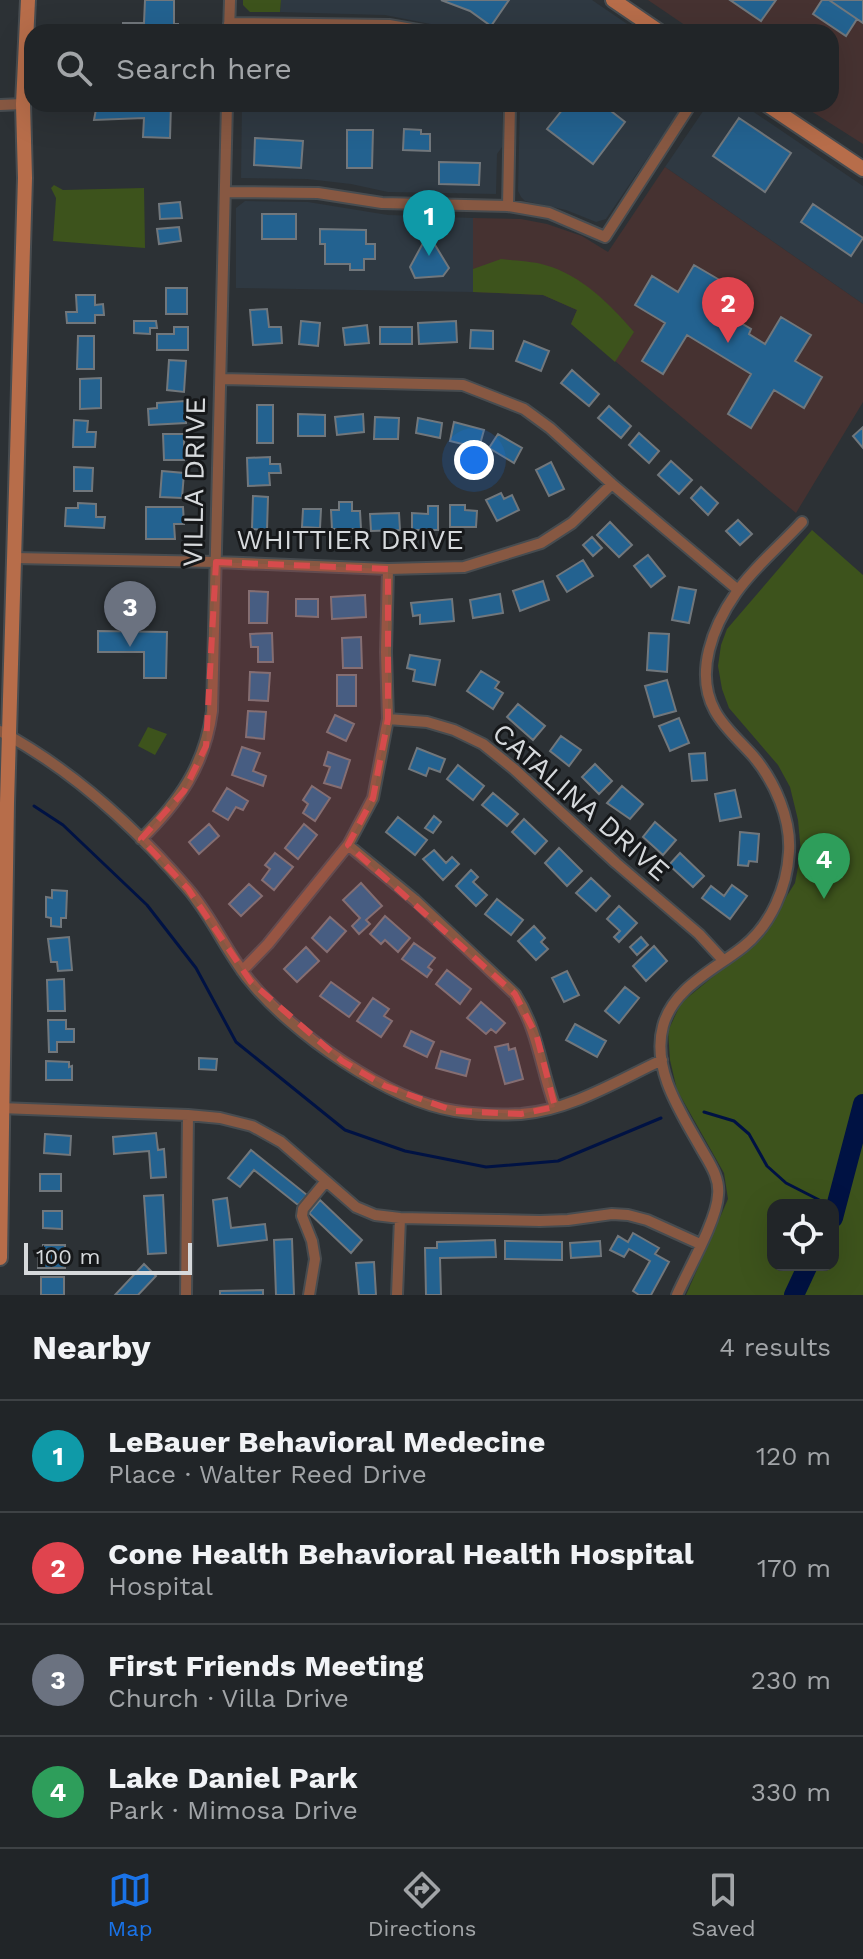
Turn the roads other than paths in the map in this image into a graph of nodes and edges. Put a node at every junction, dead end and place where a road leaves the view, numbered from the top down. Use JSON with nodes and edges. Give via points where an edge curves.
{"nodes":[{"id":1,"x":28,"y":0,"type":"edge"},
{"id":2,"x":230,"y":0,"type":"edge"},
{"id":3,"x":613,"y":0,"type":"edge"},
{"id":4,"x":27,"y":24,"type":"edge"},
{"id":5,"x":229,"y":24,"type":"edge"},
{"id":6,"x":648,"y":24,"type":"edge"},
{"id":7,"x":24,"y":83,"type":"edge"},
{"id":8,"x":23,"y":104,"type":"junction"},
{"id":9,"x":0,"y":105,"type":"edge"},
{"id":10,"x":227,"y":112,"type":"edge"},
{"id":11,"x":510,"y":112,"type":"edge"},
{"id":12,"x":686,"y":112,"type":"edge"},
{"id":13,"x":778,"y":112,"type":"edge"},
{"id":14,"x":863,"y":169,"type":"edge"},
{"id":15,"x":225,"y":192,"type":"junction"},
{"id":16,"x":508,"y":206,"type":"junction"},
{"id":17,"x":221,"y":379,"type":"junction"},
{"id":18,"x":612,"y":484,"type":"junction"},
{"id":19,"x":802,"y":522,"type":"dead end"},
{"id":20,"x":14,"y":558,"type":"junction"},
{"id":21,"x":216,"y":562,"type":"junction"},
{"id":22,"x":388,"y":569,"type":"junction"},
{"id":23,"x":738,"y":590,"type":"junction"},
{"id":24,"x":388,"y":719,"type":"junction"},
{"id":25,"x":5,"y":733,"type":"edge"},
{"id":26,"x":3,"y":837,"type":"edge"},
{"id":27,"x":141,"y":839,"type":"junction"},
{"id":28,"x":348,"y":845,"type":"junction"},
{"id":29,"x":723,"y":960,"type":"junction"},
{"id":30,"x":242,"y":971,"type":"junction"},
{"id":31,"x":2,"y":973,"type":"edge"},
{"id":32,"x":662,"y":1060,"type":"junction"},
{"id":33,"x":555,"y":1107,"type":"junction"},
{"id":34,"x":1,"y":1108,"type":"edge"},
{"id":35,"x":188,"y":1115,"type":"junction"},
{"id":36,"x":326,"y":1181,"type":"junction"},
{"id":37,"x":400,"y":1218,"type":"junction"},
{"id":38,"x":700,"y":1244,"type":"junction"},
{"id":39,"x":0,"y":1258,"type":"edge"},
{"id":40,"x":186,"y":1295,"type":"edge"},
{"id":41,"x":309,"y":1295,"type":"edge"},
{"id":42,"x":397,"y":1295,"type":"edge"},
{"id":43,"x":677,"y":1295,"type":"edge"}],
"edges":[{"from":1,"to":4,"type":"main road"},
{"from":2,"to":5,"type":"street"},
{"from":3,"to":6,"type":"main road"},
{"from":7,"to":8,"type":"main road"},
{"from":8,"to":9,"type":"street"},
{"from":8,"to":20,"type":"main road"},
{"from":10,"to":15,"type":"street","name":"VILLA DRIVE"},
{"from":11,"to":16,"type":"street"},
{"from":12,"to":16,"type":"street","via":[[605,237],[549,213]]},
{"from":13,"to":14,"type":"main road"},
{"from":15,"to":16,"type":"street","via":[[332,193],[382,203]]},
{"from":15,"to":17,"type":"street","name":"VILLA DRIVE"},
{"from":17,"to":18,"type":"street","via":[[463,385],[524,409]]},
{"from":17,"to":21,"type":"street","name":"VILLA DRIVE"},
{"from":18,"to":22,"type":"street","name":"WHITTIER DRIVE","via":[[572,523],[541,543],[464,567]]},
{"from":18,"to":23,"type":"street"},
{"from":19,"to":23,"type":"street"},
{"from":20,"to":21,"type":"street","name":"WHITTIER DRIVE"},
{"from":20,"to":25,"type":"main road"},
{"from":21,"to":22,"type":"street","name":"WHITTIER DRIVE"},
{"from":21,"to":27,"type":"street","name":"VILLA DRIVE","via":[[213,701],[206,746],[184,791]]},
{"from":22,"to":24,"type":"street"},
{"from":23,"to":29,"type":"street","via":[[714,632],[705,686],[715,712],[770,779],[784,813],[789,849],[785,883],[772,911],[757,934]]},
{"from":24,"to":28,"type":"street","via":[[373,798]]},
{"from":24,"to":29,"type":"street","name":"CATALINA DRIVE","via":[[427,722],[483,744]]},
{"from":25,"to":26,"type":"main road"},
{"from":25,"to":27,"type":"street","via":[[85,785]]},
{"from":26,"to":31,"type":"main road"},
{"from":27,"to":30,"type":"street","via":[[188,889]]},
{"from":28,"to":30,"type":"street"},
{"from":28,"to":33,"type":"street","via":[[515,994],[537,1037]]},
{"from":29,"to":32,"type":"street","via":[[684,991],[669,1011],[662,1028]]},
{"from":30,"to":33,"type":"street","via":[[292,1023],[385,1086],[454,1111],[521,1114]]},
{"from":31,"to":34,"type":"main road"},
{"from":32,"to":33,"type":"street"},
{"from":32,"to":38,"type":"street","via":[[677,1105],[715,1173],[719,1194]]},
{"from":34,"to":35,"type":"street"},
{"from":34,"to":39,"type":"main road"},
{"from":35,"to":36,"type":"street","via":[[252,1126],[281,1142]]},
{"from":35,"to":40,"type":"street"},
{"from":36,"to":37,"type":"street","via":[[356,1207]]},
{"from":36,"to":41,"type":"street","via":[[303,1209],[315,1259]]},
{"from":37,"to":38,"type":"street","via":[[540,1221],[628,1215]]},
{"from":37,"to":42,"type":"street"},
{"from":38,"to":43,"type":"street"}]}
